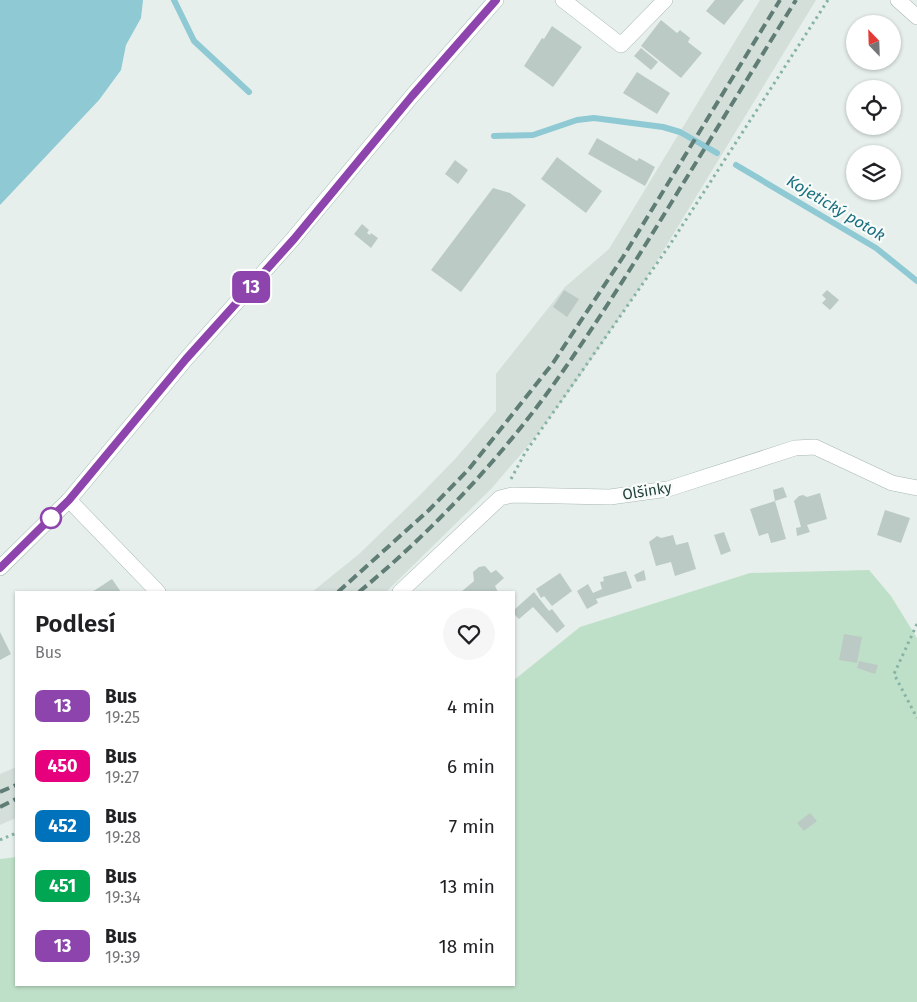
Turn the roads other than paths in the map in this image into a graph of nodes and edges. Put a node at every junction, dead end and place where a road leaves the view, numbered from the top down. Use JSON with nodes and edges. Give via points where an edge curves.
{"nodes":[{"id":1,"x":496,"y":0,"type":"edge"},
{"id":2,"x":563,"y":0,"type":"edge"},
{"id":3,"x":665,"y":0,"type":"edge"},
{"id":4,"x":898,"y":0,"type":"edge"},
{"id":5,"x":917,"y":17,"type":"edge"},
{"id":6,"x":917,"y":488,"type":"edge"},
{"id":7,"x":69,"y":500,"type":"junction"},
{"id":8,"x":0,"y":568,"type":"edge"},
{"id":9,"x":157,"y":591,"type":"edge"},
{"id":10,"x":401,"y":591,"type":"edge"}],
"edges":[{"from":1,"to":7,"type":"street","via":[[294,239],[186,359]]},
{"from":2,"to":3,"type":"street","via":[[621,45]]},
{"from":4,"to":5,"type":"street"},
{"from":6,"to":10,"type":"street","name":"Olšinky","via":[[892,483],[815,446],[796,448],[668,489],[610,497],[512,495],[500,498]]},
{"from":7,"to":8,"type":"street"},
{"from":7,"to":9,"type":"street"}]}
